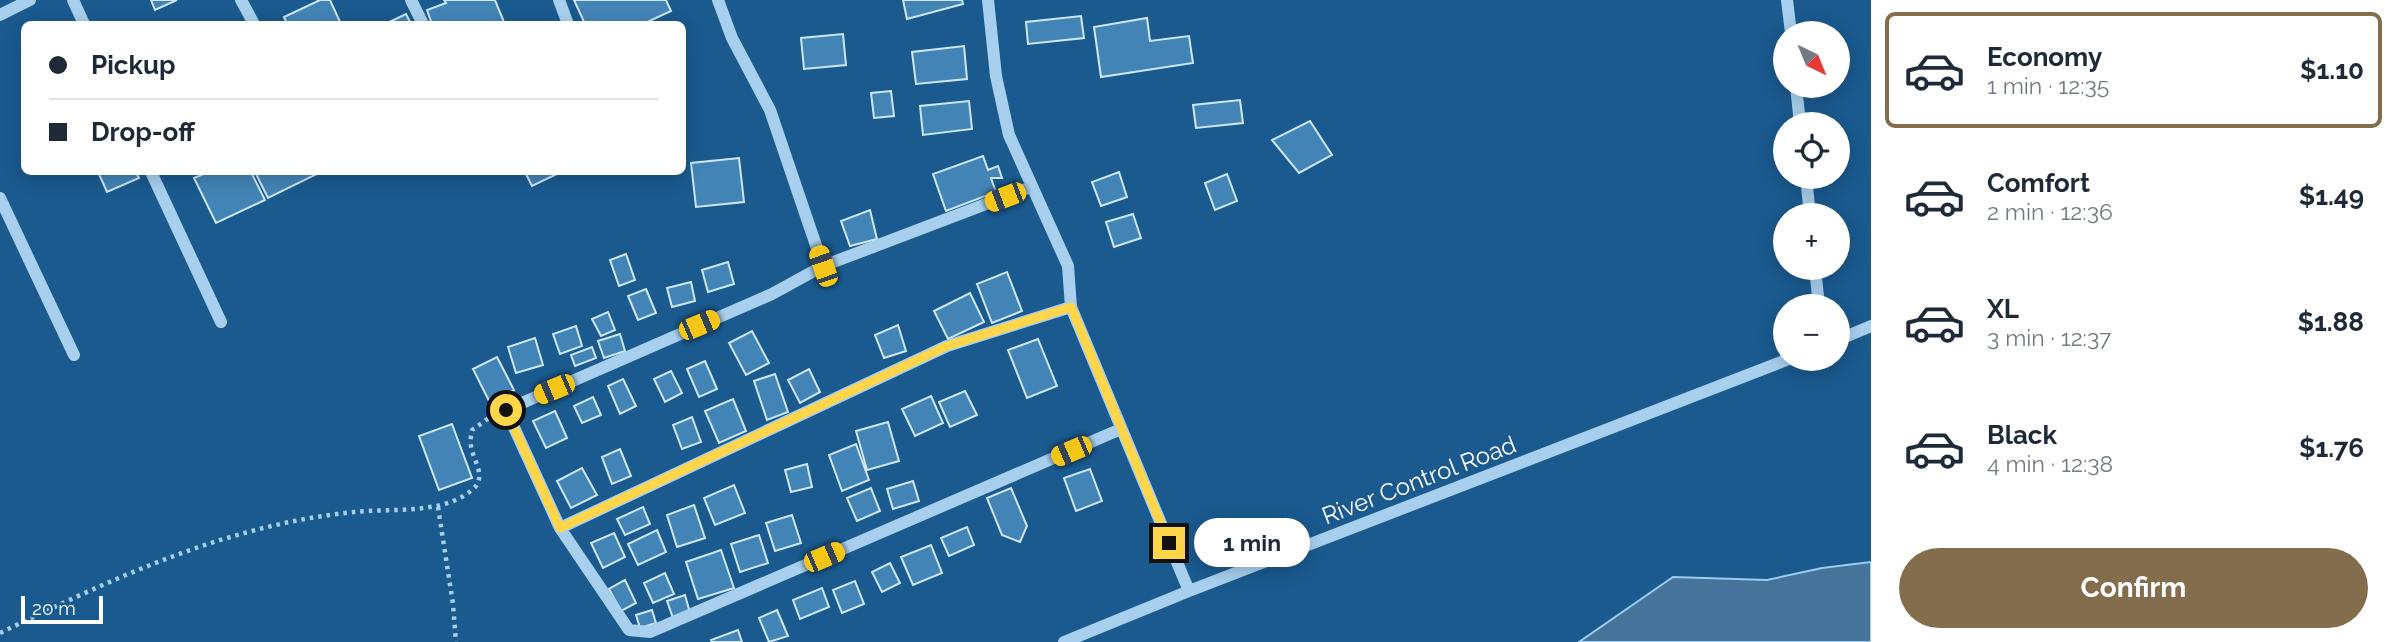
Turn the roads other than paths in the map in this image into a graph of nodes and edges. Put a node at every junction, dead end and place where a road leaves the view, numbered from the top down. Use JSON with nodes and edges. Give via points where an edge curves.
{"nodes":[{"id":1,"x":30,"y":0,"type":"edge"},
{"id":2,"x":73,"y":0,"type":"edge"},
{"id":3,"x":241,"y":0,"type":"edge"},
{"id":4,"x":411,"y":0,"type":"edge"},
{"id":5,"x":559,"y":0,"type":"edge"},
{"id":6,"x":718,"y":0,"type":"edge"},
{"id":7,"x":988,"y":0,"type":"edge"},
{"id":8,"x":1787,"y":0,"type":"edge"},
{"id":9,"x":0,"y":15,"type":"edge"},
{"id":10,"x":83,"y":21,"type":"edge"},
{"id":11,"x":252,"y":21,"type":"edge"},
{"id":12,"x":422,"y":21,"type":"edge"},
{"id":13,"x":567,"y":21,"type":"edge"},
{"id":14,"x":1790,"y":21,"type":"edge"},
{"id":15,"x":152,"y":175,"type":"edge"},
{"id":16,"x":1031,"y":187,"type":"junction"},
{"id":17,"x":0,"y":198,"type":"edge"},
{"id":18,"x":823,"y":266,"type":"junction"},
{"id":19,"x":1071,"y":307,"type":"junction"},
{"id":20,"x":221,"y":322,"type":"dead end"},
{"id":21,"x":1871,"y":326,"type":"edge"},
{"id":22,"x":1850,"y":335,"type":"edge"},
{"id":23,"x":74,"y":355,"type":"dead end"},
{"id":24,"x":1773,"y":365,"type":"edge"},
{"id":25,"x":1121,"y":429,"type":"junction"},
{"id":26,"x":560,"y":528,"type":"junction"},
{"id":27,"x":1189,"y":591,"type":"junction"},
{"id":28,"x":1065,"y":642,"type":"edge"}],
"edges":[{"from":1,"to":9,"type":"street"},
{"from":2,"to":10,"type":"street"},
{"from":3,"to":11,"type":"street"},
{"from":4,"to":12,"type":"street"},
{"from":5,"to":13,"type":"street"},
{"from":6,"to":18,"type":"street","via":[[732,38],[770,110]]},
{"from":7,"to":16,"type":"street","via":[[996,76],[1009,135]]},
{"from":8,"to":14,"type":"street"},
{"from":15,"to":20,"type":"street"},
{"from":16,"to":18,"type":"street"},
{"from":16,"to":19,"type":"street","via":[[1068,265]]},
{"from":17,"to":23,"type":"street"},
{"from":18,"to":26,"type":"street","via":[[772,294],[506,410]]},
{"from":19,"to":25,"type":"street"},
{"from":19,"to":26,"type":"street","via":[[947,346]]},
{"from":21,"to":22,"type":"street"},
{"from":24,"to":27,"type":"street","name":"River Control Road"},
{"from":25,"to":26,"type":"street","via":[[650,632],[629,630]]},
{"from":25,"to":27,"type":"street"},
{"from":27,"to":28,"type":"street","name":"River Control Road"}]}
